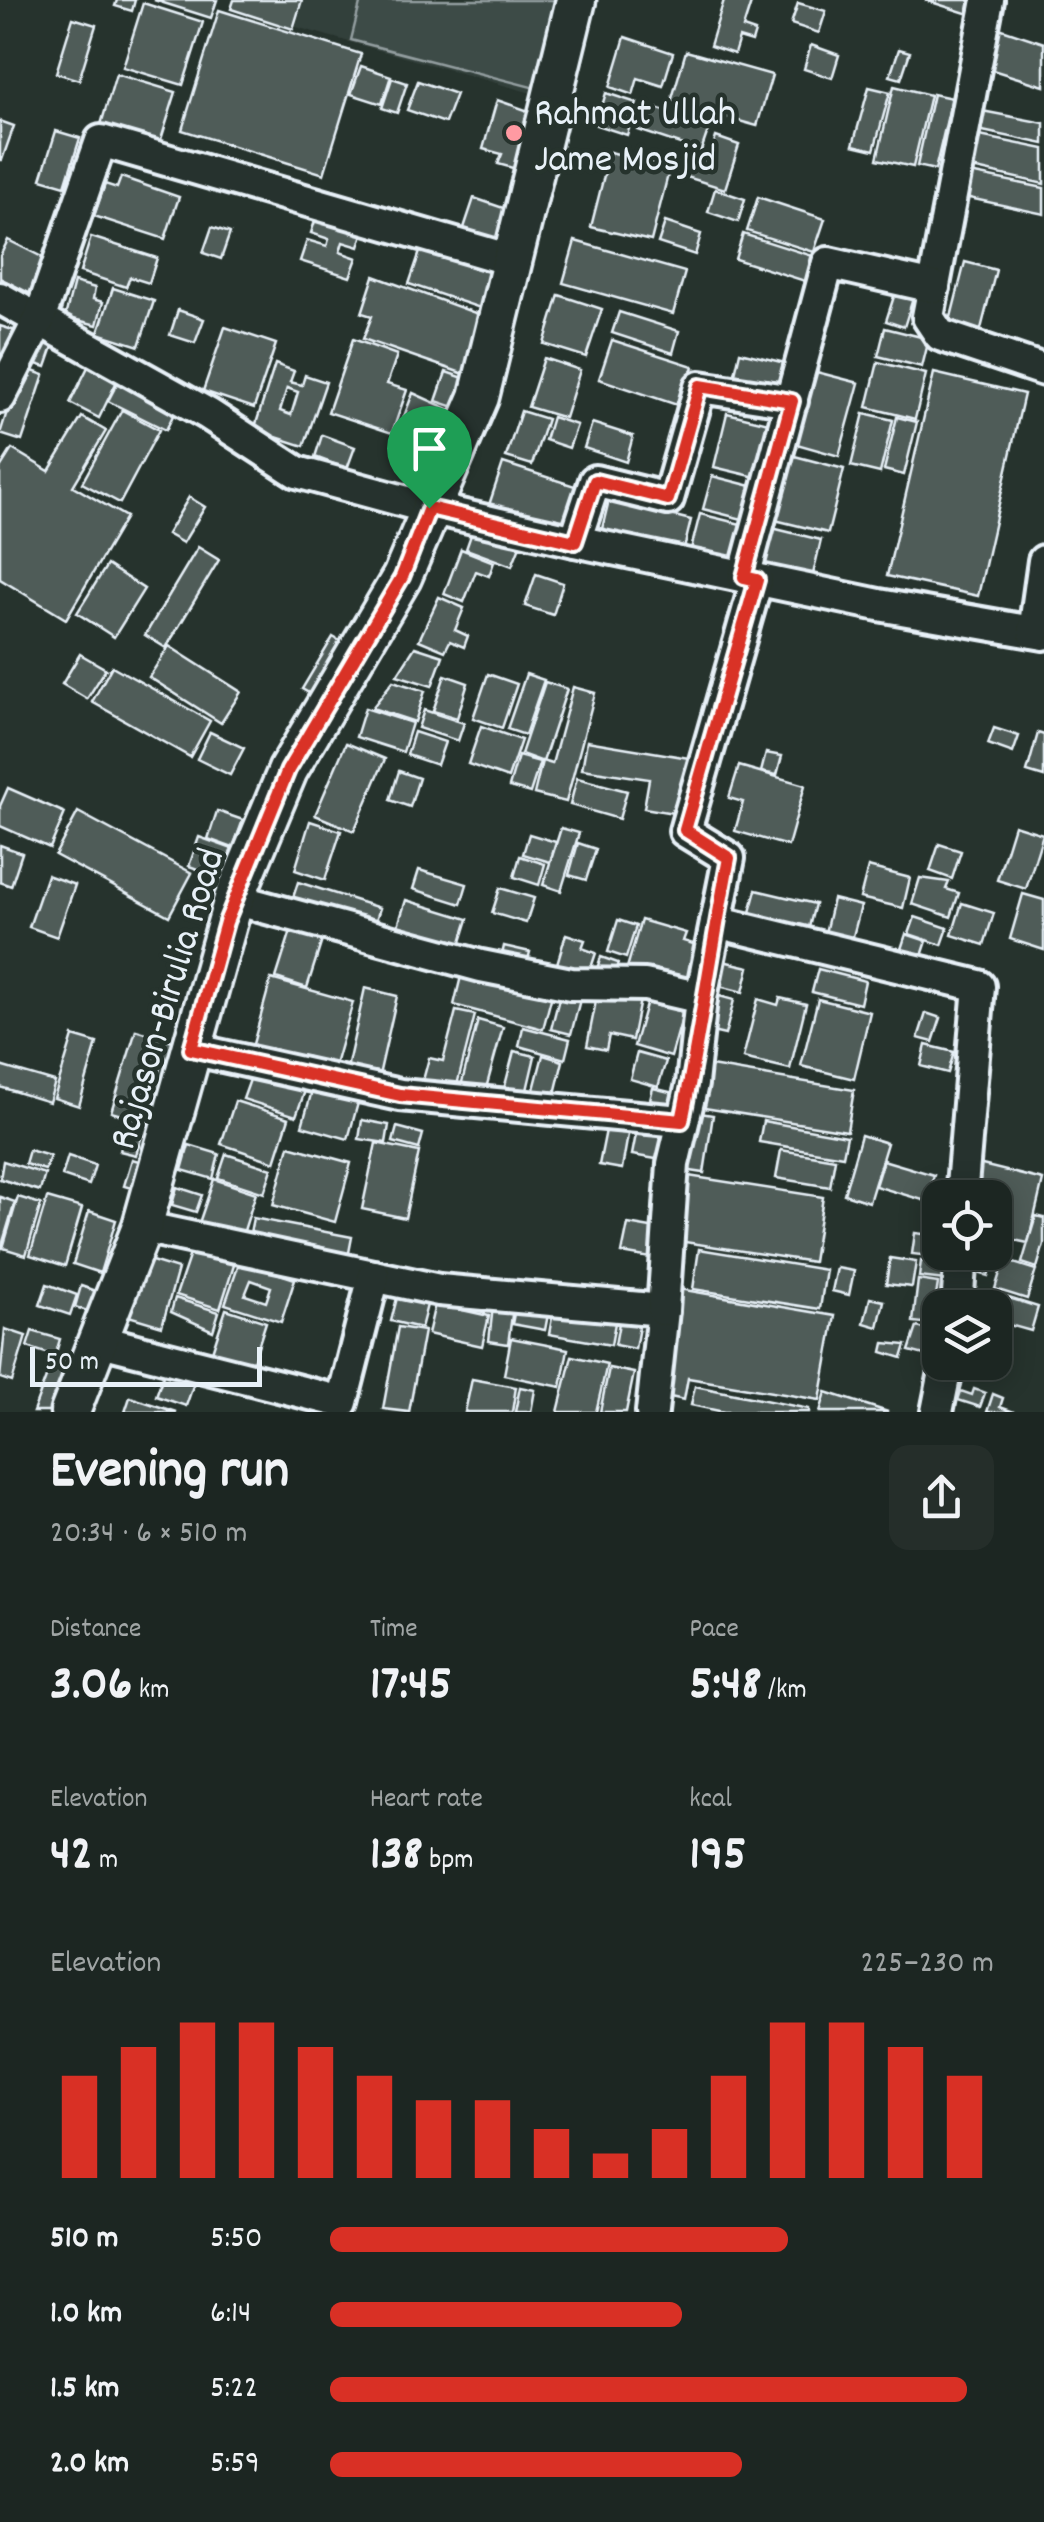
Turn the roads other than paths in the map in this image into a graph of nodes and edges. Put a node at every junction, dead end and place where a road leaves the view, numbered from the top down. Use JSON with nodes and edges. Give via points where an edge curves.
{"nodes":[{"id":1,"x":576,"y":0,"type":"edge"},
{"id":2,"x":988,"y":0,"type":"edge"},
{"id":3,"x":514,"y":261,"type":"junction"},
{"id":4,"x":934,"y":287,"type":"junction"},
{"id":5,"x":0,"y":298,"type":"edge"},
{"id":6,"x":39,"y":320,"type":"junction"},
{"id":7,"x":1044,"y":370,"type":"edge"},
{"id":8,"x":0,"y":397,"type":"edge"},
{"id":9,"x":792,"y":401,"type":"junction"},
{"id":10,"x":429,"y":508,"type":"junction"},
{"id":11,"x":575,"y":542,"type":"junction"},
{"id":12,"x":1044,"y":561,"type":"edge"},
{"id":13,"x":751,"y":578,"type":"junction"},
{"id":14,"x":1039,"y":633,"type":"edge"},
{"id":15,"x":234,"y":899,"type":"junction"},
{"id":16,"x":716,"y":922,"type":"junction"},
{"id":17,"x":701,"y":998,"type":"junction"},
{"id":18,"x":191,"y":1049,"type":"junction"},
{"id":19,"x":682,"y":1121,"type":"junction"},
{"id":20,"x":963,"y":1180,"type":"edge"},
{"id":21,"x":142,"y":1228,"type":"junction"},
{"id":22,"x":374,"y":1276,"type":"junction"},
{"id":23,"x":662,"y":1310,"type":"junction"},
{"id":24,"x":101,"y":1341,"type":"junction"},
{"id":25,"x":943,"y":1380,"type":"edge"},
{"id":26,"x":70,"y":1412,"type":"edge"},
{"id":27,"x":652,"y":1412,"type":"edge"},
{"id":28,"x":938,"y":1412,"type":"edge"}],
"edges":[{"from":1,"to":3,"type":"street","name":"Rajason-Birulia Road"},
{"from":2,"to":4,"type":"street"},
{"from":3,"to":6,"type":"street","via":[[101,141]]},
{"from":3,"to":10,"type":"street","name":"Rajason-Birulia Road","via":[[478,397]]},
{"from":4,"to":7,"type":"street","via":[[928,316],[940,335]]},
{"from":4,"to":9,"type":"street","via":[[828,263]]},
{"from":5,"to":6,"type":"street"},
{"from":6,"to":8,"type":"street"},
{"from":6,"to":10,"type":"street","via":[[297,472]]},
{"from":9,"to":11,"type":"street","via":[[700,386],[668,499],[595,481]]},
{"from":9,"to":13,"type":"street"},
{"from":10,"to":11,"type":"street"},
{"from":10,"to":15,"type":"street","name":"Rajason-Birulia Road","via":[[402,577],[288,770]]},
{"from":11,"to":13,"type":"street"},
{"from":12,"to":14,"type":"street"},
{"from":13,"to":14,"type":"street"},
{"from":13,"to":16,"type":"street","via":[[685,830],[729,858]]},
{"from":15,"to":17,"type":"street","via":[[481,966],[571,984],[644,984]]},
{"from":15,"to":18,"type":"street","name":"Rajason-Birulia Road"},
{"from":16,"to":17,"type":"street"},
{"from":16,"to":20,"type":"street","via":[[979,986]]},
{"from":17,"to":19,"type":"street"},
{"from":18,"to":19,"type":"street","via":[[400,1095]]},
{"from":18,"to":21,"type":"street","name":"Rajason-Birulia Road"},
{"from":19,"to":23,"type":"street"},
{"from":21,"to":22,"type":"street"},
{"from":21,"to":24,"type":"street","name":"Rajason-Birulia Road"},
{"from":22,"to":23,"type":"street","via":[[439,1290]]},
{"from":22,"to":24,"type":"street","via":[[342,1402]]},
{"from":23,"to":27,"type":"street"},
{"from":24,"to":26,"type":"street","name":"Rajason-Birulia Road"},
{"from":25,"to":28,"type":"street"}]}
